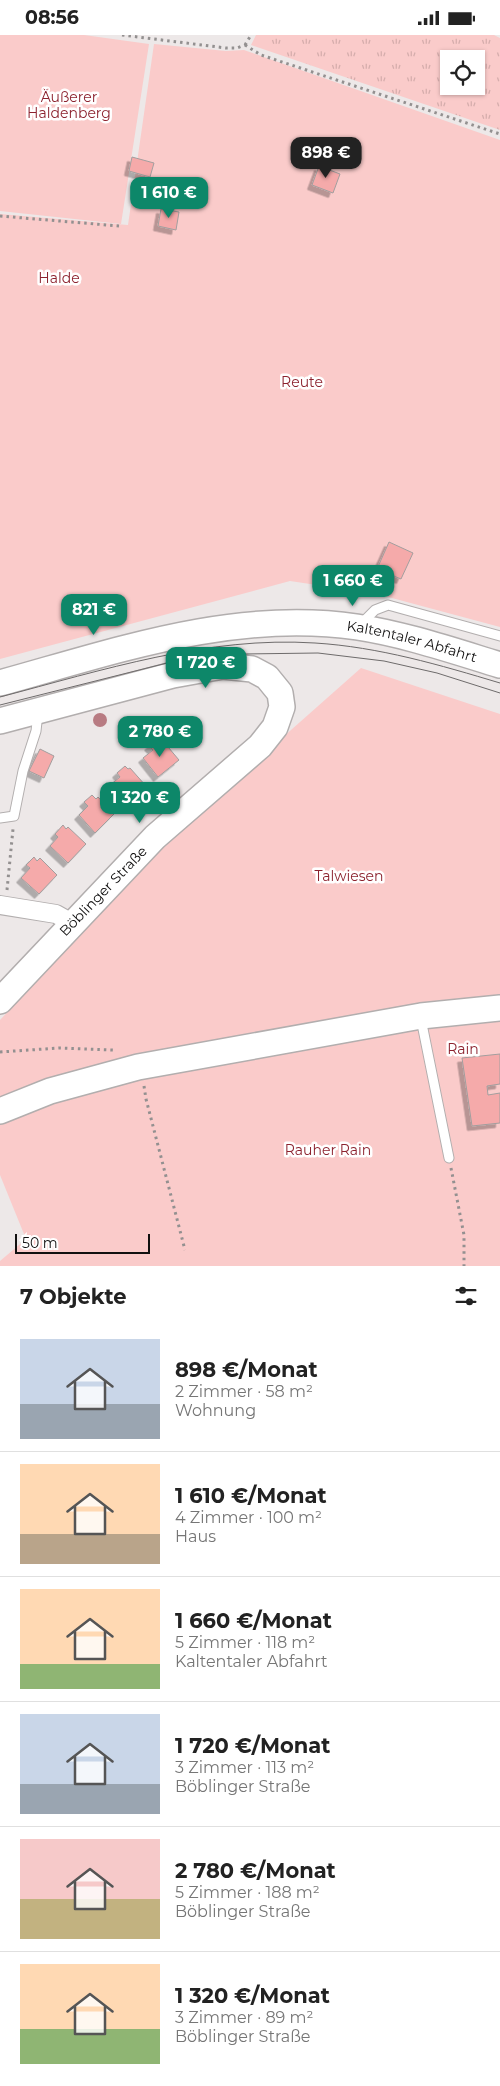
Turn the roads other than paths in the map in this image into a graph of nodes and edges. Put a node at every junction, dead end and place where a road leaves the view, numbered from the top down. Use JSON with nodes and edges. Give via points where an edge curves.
{"nodes":[{"id":1,"x":358,"y":627,"type":"junction"},
{"id":2,"x":500,"y":636,"type":"edge"},
{"id":3,"x":500,"y":665,"type":"edge"},
{"id":4,"x":0,"y":683,"type":"edge"},
{"id":5,"x":39,"y":710,"type":"junction"},
{"id":6,"x":0,"y":721,"type":"edge"},
{"id":7,"x":0,"y":818,"type":"edge"},
{"id":8,"x":3,"y":905,"type":"edge"},
{"id":9,"x":72,"y":923,"type":"junction"},
{"id":10,"x":0,"y":1001,"type":"edge"},
{"id":11,"x":500,"y":1008,"type":"edge"},
{"id":12,"x":421,"y":1016,"type":"junction"},
{"id":13,"x":0,"y":1111,"type":"edge"},
{"id":14,"x":449,"y":1158,"type":"road end"}],
"edges":[{"from":1,"to":2,"type":"lane","via":[[375,611],[388,605]]},
{"from":1,"to":3,"type":"main road","name":"Kaltentaler Abfahrt"},
{"from":1,"to":4,"type":"main road","name":"Kaltentaler Abfahrt","via":[[318,623],[273,624],[198,631]]},
{"from":5,"to":6,"type":"main road","name":"Böblinger Straße"},
{"from":5,"to":7,"type":"lane","via":[[14,815]]},
{"from":5,"to":9,"type":"main road","name":"Böblinger Straße","via":[[173,675],[223,666],[252,669],[267,677],[280,693],[282,707],[275,727],[260,746],[155,837]]},
{"from":8,"to":9,"type":"street","via":[[56,914]]},
{"from":9,"to":10,"type":"main road","name":"Böblinger Straße"},
{"from":11,"to":12,"type":"main road"},
{"from":12,"to":13,"type":"main road","via":[[140,1067],[50,1091]]},
{"from":12,"to":14,"type":"lane"}]}
